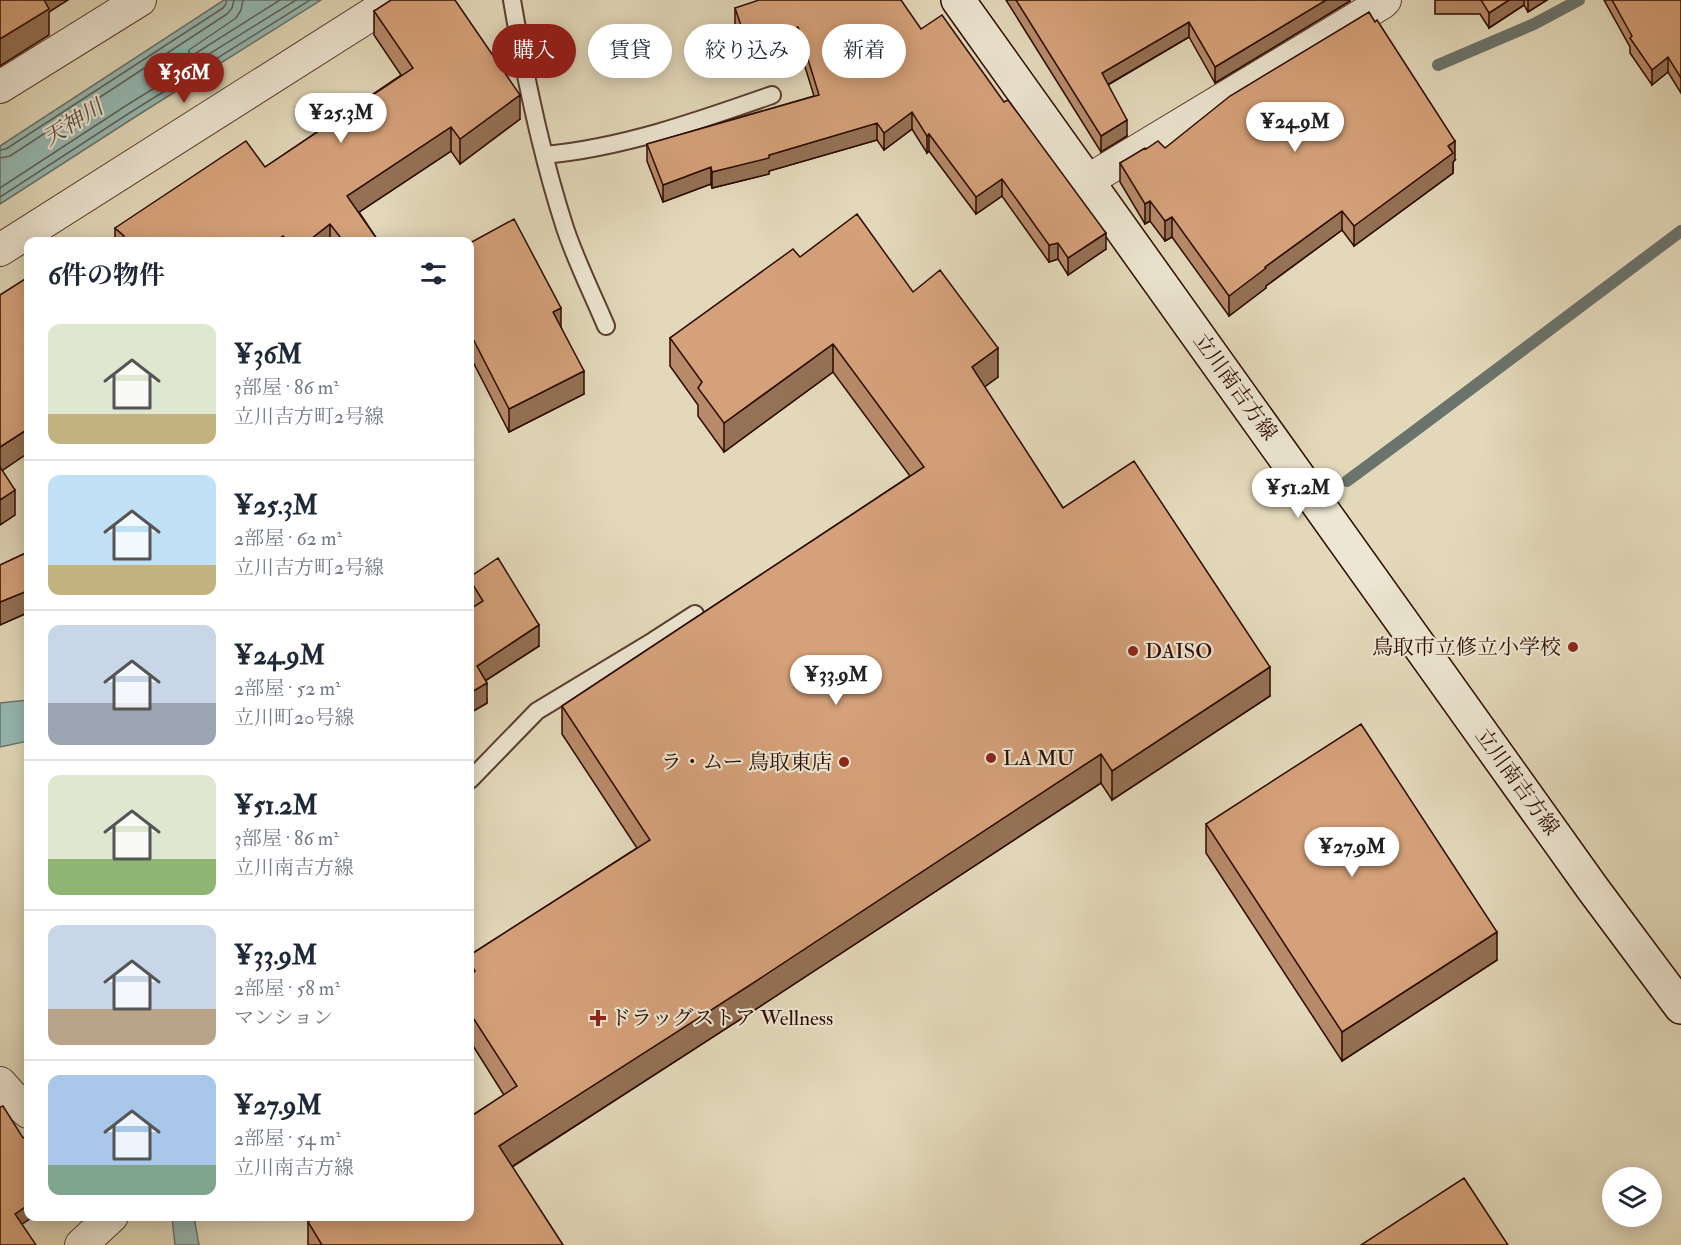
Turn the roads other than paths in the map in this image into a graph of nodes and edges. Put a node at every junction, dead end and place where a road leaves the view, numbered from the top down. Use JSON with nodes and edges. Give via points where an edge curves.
{"nodes":[{"id":1,"x":140,"y":0,"type":"edge"},
{"id":2,"x":394,"y":0,"type":"edge"},
{"id":3,"x":512,"y":0,"type":"edge"},
{"id":4,"x":958,"y":0,"type":"edge"},
{"id":5,"x":1385,"y":0,"type":"edge"},
{"id":6,"x":0,"y":87,"type":"edge"},
{"id":7,"x":772,"y":95,"type":"dead end"},
{"id":8,"x":544,"y":155,"type":"junction"},
{"id":9,"x":1087,"y":182,"type":"junction"},
{"id":10,"x":0,"y":250,"type":"edge"},
{"id":11,"x":606,"y":326,"type":"dead end"},
{"id":12,"x":695,"y":614,"type":"dead end"},
{"id":13,"x":474,"y":776,"type":"edge"},
{"id":14,"x":1681,"y":1007,"type":"edge"},
{"id":15,"x":0,"y":1083,"type":"edge"},
{"id":16,"x":24,"y":1108,"type":"edge"},
{"id":17,"x":107,"y":1221,"type":"edge"},
{"id":18,"x":114,"y":1221,"type":"edge"},
{"id":19,"x":81,"y":1245,"type":"edge"},
{"id":20,"x":119,"y":1245,"type":"edge"}],
"edges":[{"from":1,"to":6,"type":"street"},
{"from":2,"to":10,"type":"street"},
{"from":3,"to":8,"type":"lane"},
{"from":4,"to":9,"type":"street","name":"立川南吉方線"},
{"from":5,"to":9,"type":"street"},
{"from":7,"to":8,"type":"lane","via":[[690,123],[596,148]]},
{"from":8,"to":11,"type":"lane","via":[[566,230]]},
{"from":9,"to":14,"type":"street","name":"立川南吉方線"},
{"from":12,"to":13,"type":"lane","via":[[537,711]]},
{"from":15,"to":16,"type":"street"},
{"from":17,"to":19,"type":"street"},
{"from":18,"to":20,"type":"street"}]}
